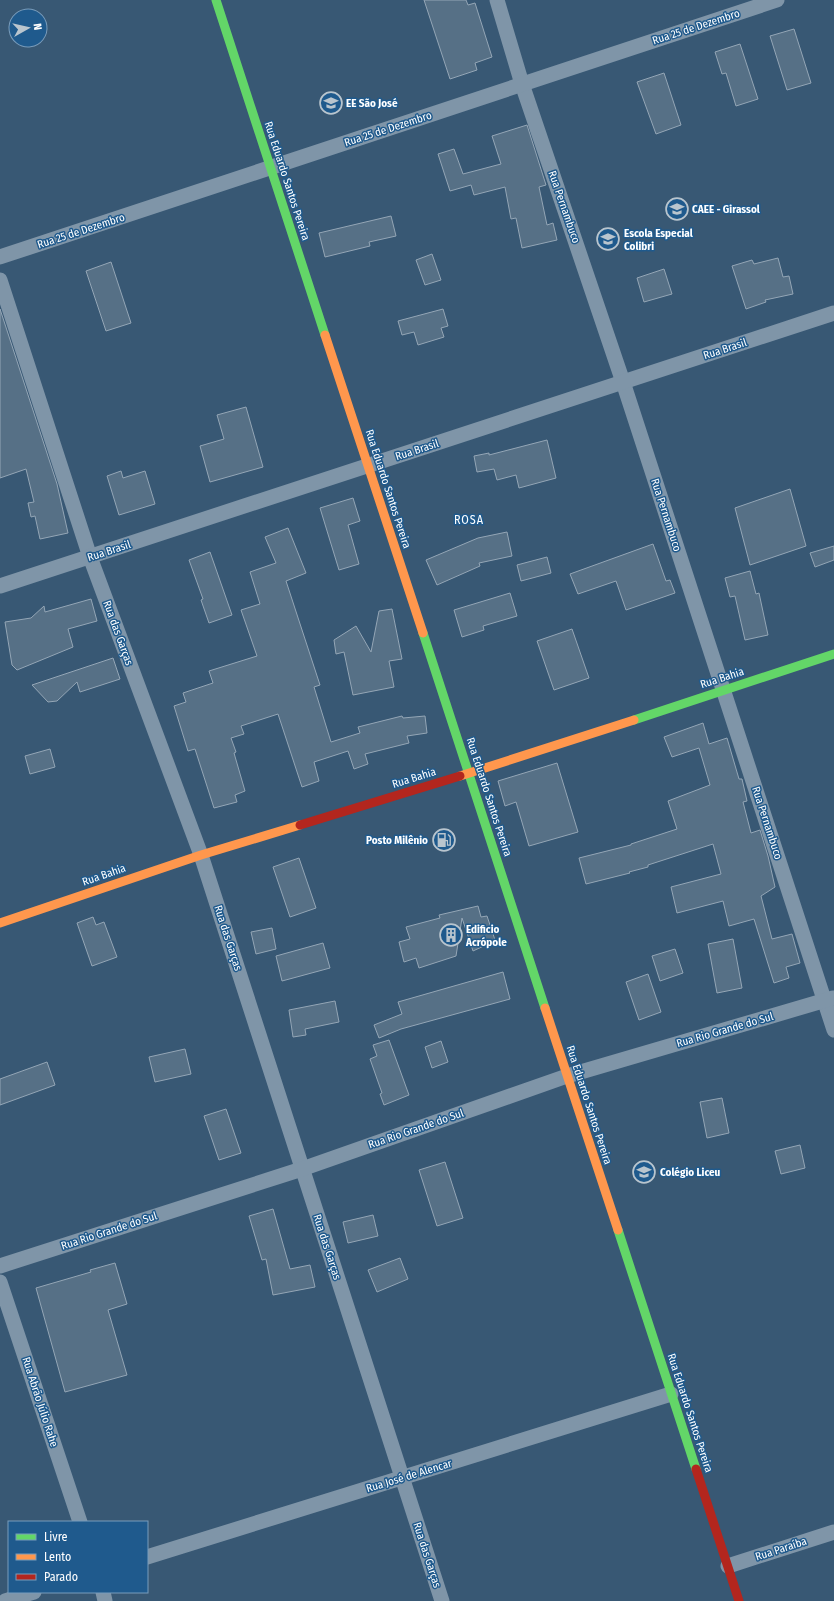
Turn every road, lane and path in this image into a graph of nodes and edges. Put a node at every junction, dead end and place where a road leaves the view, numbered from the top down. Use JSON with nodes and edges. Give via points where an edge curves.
{"nodes":[{"id":1,"x":216,"y":0,"type":"edge"},
{"id":2,"x":497,"y":0,"type":"edge"},
{"id":3,"x":777,"y":0,"type":"edge"},
{"id":4,"x":522,"y":84,"type":"junction"},
{"id":5,"x":270,"y":168,"type":"junction"},
{"id":6,"x":0,"y":258,"type":"edge"},
{"id":7,"x":0,"y":280,"type":"edge"},
{"id":8,"x":834,"y":313,"type":"edge"},
{"id":9,"x":623,"y":382,"type":"junction"},
{"id":10,"x":368,"y":466,"type":"junction"},
{"id":11,"x":90,"y":557,"type":"junction"},
{"id":12,"x":0,"y":586,"type":"edge"},
{"id":13,"x":834,"y":654,"type":"edge"},
{"id":14,"x":723,"y":690,"type":"junction"},
{"id":15,"x":468,"y":774,"type":"junction"},
{"id":16,"x":201,"y":855,"type":"junction"},
{"id":17,"x":0,"y":923,"type":"edge"},
{"id":18,"x":829,"y":999,"type":"edge"},
{"id":19,"x":834,"y":1030,"type":"edge"},
{"id":20,"x":567,"y":1076,"type":"junction"},
{"id":21,"x":302,"y":1168,"type":"junction"},
{"id":22,"x":0,"y":1266,"type":"edge"},
{"id":23,"x":0,"y":1282,"type":"edge"},
{"id":24,"x":671,"y":1394,"type":"junction"},
{"id":25,"x":402,"y":1478,"type":"junction"},
{"id":26,"x":80,"y":1521,"type":"edge"},
{"id":27,"x":834,"y":1532,"type":"edge"},
{"id":28,"x":148,"y":1557,"type":"edge"},
{"id":29,"x":728,"y":1566,"type":"junction"},
{"id":30,"x":31,"y":1593,"type":"edge"},
{"id":31,"x":5,"y":1601,"type":"edge"},
{"id":32,"x":442,"y":1601,"type":"edge"},
{"id":33,"x":739,"y":1601,"type":"edge"}],
"edges":[{"from":1,"to":5,"type":"street","name":"Rua Eduardo Santos Pereira"},
{"from":2,"to":4,"type":"street","name":"Rua Pernambuco"},
{"from":3,"to":4,"type":"street","name":"Rua 25 de Dezembro"},
{"from":4,"to":5,"type":"street","name":"Rua 25 de Dezembro"},
{"from":4,"to":9,"type":"street","name":"Rua Pernambuco"},
{"from":5,"to":6,"type":"street","name":"Rua 25 de Dezembro"},
{"from":5,"to":10,"type":"street","name":"Rua Eduardo Santos Pereira"},
{"from":7,"to":11,"type":"street","name":"Rua das Garças"},
{"from":8,"to":9,"type":"street","name":"Rua Brasil"},
{"from":9,"to":10,"type":"street","name":"Rua Brasil"},
{"from":9,"to":14,"type":"street","name":"Rua Pernambuco"},
{"from":10,"to":11,"type":"street","name":"Rua Brasil"},
{"from":10,"to":15,"type":"street","name":"Rua Eduardo Santos Pereira"},
{"from":11,"to":12,"type":"street","name":"Rua Brasil"},
{"from":11,"to":16,"type":"street","name":"Rua das Garças"},
{"from":13,"to":14,"type":"street","name":"Rua Bahia"},
{"from":14,"to":15,"type":"street","name":"Rua Bahia"},
{"from":14,"to":18,"type":"street","name":"Rua Pernambuco"},
{"from":15,"to":16,"type":"street","name":"Rua Bahia"},
{"from":15,"to":20,"type":"street","name":"Rua Eduardo Santos Pereira"},
{"from":16,"to":17,"type":"street","name":"Rua Bahia"},
{"from":16,"to":21,"type":"street","name":"Rua das Garças"},
{"from":18,"to":19,"type":"street","name":"Rua Pernambuco"},
{"from":18,"to":20,"type":"street","name":"Rua Rio Grande do Sul"},
{"from":20,"to":21,"type":"street","name":"Rua Rio Grande do Sul"},
{"from":20,"to":24,"type":"street","name":"Rua Eduardo Santos Pereira"},
{"from":21,"to":22,"type":"street","name":"Rua Rio Grande do Sul"},
{"from":21,"to":25,"type":"street","name":"Rua das Garças"},
{"from":23,"to":26,"type":"street","name":"Rua Abrão Júlio Rahe"},
{"from":24,"to":25,"type":"street","name":"Rua José de Alencar"},
{"from":24,"to":29,"type":"street","name":"Rua Eduardo Santos Pereira"},
{"from":25,"to":28,"type":"street","name":"Rua José de Alencar"},
{"from":25,"to":32,"type":"street","name":"Rua das Garças"},
{"from":27,"to":29,"type":"street","name":"Rua Paraíba"},
{"from":29,"to":33,"type":"street","name":"Rua Eduardo Santos Pereira"},
{"from":30,"to":31,"type":"street"}]}
